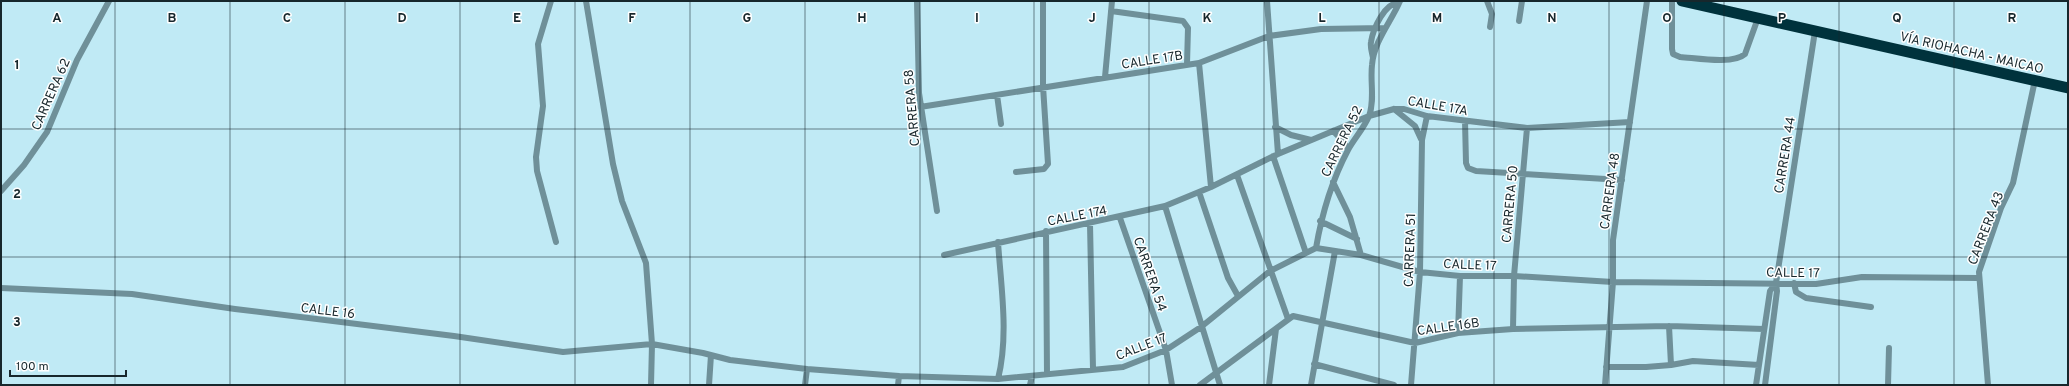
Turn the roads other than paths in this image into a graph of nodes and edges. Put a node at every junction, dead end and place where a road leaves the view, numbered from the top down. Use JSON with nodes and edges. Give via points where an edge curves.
{"nodes":[{"id":1,"x":109,"y":1,"type":"edge"},
{"id":2,"x":552,"y":1,"type":"edge"},
{"id":3,"x":586,"y":1,"type":"edge"},
{"id":4,"x":917,"y":1,"type":"edge"},
{"id":5,"x":1043,"y":1,"type":"edge"},
{"id":6,"x":1112,"y":1,"type":"edge"},
{"id":7,"x":1267,"y":1,"type":"edge"},
{"id":8,"x":1487,"y":1,"type":"edge"},
{"id":9,"x":1522,"y":1,"type":"edge"},
{"id":10,"x":1647,"y":1,"type":"edge"},
{"id":11,"x":1672,"y":1,"type":"edge"},
{"id":12,"x":1682,"y":1,"type":"edge"},
{"id":13,"x":1400,"y":2,"type":"edge"},
{"id":14,"x":1112,"y":11,"type":"junction"},
{"id":15,"x":1758,"y":18,"type":"junction"},
{"id":16,"x":1519,"y":21,"type":"dead end"},
{"id":17,"x":1376,"y":27,"type":"junction"},
{"id":18,"x":1384,"y":28,"type":"junction"},
{"id":19,"x":1490,"y":28,"type":"dead end"},
{"id":20,"x":1815,"y":31,"type":"junction"},
{"id":21,"x":1269,"y":36,"type":"junction"},
{"id":22,"x":1373,"y":58,"type":"junction"},
{"id":23,"x":1199,"y":63,"type":"junction"},
{"id":24,"x":1188,"y":64,"type":"junction"},
{"id":25,"x":1105,"y":77,"type":"junction"},
{"id":26,"x":2035,"y":80,"type":"junction"},
{"id":27,"x":1043,"y":86,"type":"junction"},
{"id":28,"x":2068,"y":88,"type":"edge"},
{"id":29,"x":997,"y":96,"type":"junction"},
{"id":30,"x":920,"y":107,"type":"junction"},
{"id":31,"x":1394,"y":108,"type":"junction"},
{"id":32,"x":1369,"y":116,"type":"junction"},
{"id":33,"x":1427,"y":116,"type":"junction"},
{"id":34,"x":1465,"y":121,"type":"junction"},
{"id":35,"x":1630,"y":122,"type":"junction"},
{"id":36,"x":1001,"y":124,"type":"dead end"},
{"id":37,"x":1275,"y":127,"type":"junction"},
{"id":38,"x":1527,"y":128,"type":"junction"},
{"id":39,"x":1333,"y":131,"type":"junction"},
{"id":40,"x":1311,"y":140,"type":"junction"},
{"id":41,"x":1422,"y":140,"type":"junction"},
{"id":42,"x":1348,"y":150,"type":"junction"},
{"id":43,"x":1276,"y":155,"type":"junction"},
{"id":44,"x":1016,"y":172,"type":"dead end"},
{"id":45,"x":1524,"y":173,"type":"junction"},
{"id":46,"x":1237,"y":175,"type":"junction"},
{"id":47,"x":1622,"y":180,"type":"junction"},
{"id":48,"x":1333,"y":182,"type":"junction"},
{"id":49,"x":1211,"y":187,"type":"junction"},
{"id":50,"x":1,"y":191,"type":"edge"},
{"id":51,"x":1199,"y":192,"type":"junction"},
{"id":52,"x":1165,"y":206,"type":"junction"},
{"id":53,"x":937,"y":211,"type":"dead end"},
{"id":54,"x":1120,"y":218,"type":"junction"},
{"id":55,"x":1320,"y":221,"type":"junction"},
{"id":56,"x":1090,"y":224,"type":"junction"},
{"id":57,"x":1046,"y":231,"type":"junction"},
{"id":58,"x":1357,"y":239,"type":"junction"},
{"id":59,"x":556,"y":242,"type":"dead end"},
{"id":60,"x":998,"y":242,"type":"junction"},
{"id":61,"x":1316,"y":248,"type":"junction"},
{"id":62,"x":1335,"y":251,"type":"junction"},
{"id":63,"x":1306,"y":253,"type":"junction"},
{"id":64,"x":944,"y":255,"type":"dead end"},
{"id":65,"x":1361,"y":255,"type":"junction"},
{"id":66,"x":1270,"y":271,"type":"junction"},
{"id":67,"x":1420,"y":272,"type":"junction"},
{"id":68,"x":1460,"y":276,"type":"junction"},
{"id":69,"x":1514,"y":276,"type":"junction"},
{"id":70,"x":1978,"y":278,"type":"junction"},
{"id":71,"x":1613,"y":282,"type":"junction"},
{"id":72,"x":1776,"y":283,"type":"junction"},
{"id":73,"x":1794,"y":284,"type":"junction"},
{"id":74,"x":1,"y":288,"type":"edge"},
{"id":75,"x":1238,"y":296,"type":"junction"},
{"id":76,"x":1871,"y":307,"type":"dead end"},
{"id":77,"x":1291,"y":318,"type":"junction"},
{"id":78,"x":1321,"y":322,"type":"junction"},
{"id":79,"x":1669,"y":326,"type":"junction"},
{"id":80,"x":1201,"y":327,"type":"junction"},
{"id":81,"x":1609,"y":327,"type":"junction"},
{"id":82,"x":1276,"y":329,"type":"junction"},
{"id":83,"x":1513,"y":329,"type":"junction"},
{"id":84,"x":1764,"y":329,"type":"junction"},
{"id":85,"x":1458,"y":332,"type":"junction"},
{"id":86,"x":1415,"y":343,"type":"junction"},
{"id":87,"x":652,"y":344,"type":"junction"},
{"id":88,"x":1889,"y":348,"type":"dead end"},
{"id":89,"x":1166,"y":350,"type":"junction"},
{"id":90,"x":711,"y":355,"type":"junction"},
{"id":91,"x":1314,"y":364,"type":"junction"},
{"id":92,"x":1671,"y":365,"type":"junction"},
{"id":93,"x":1759,"y":365,"type":"junction"},
{"id":94,"x":1606,"y":367,"type":"junction"},
{"id":95,"x":807,"y":370,"type":"junction"},
{"id":96,"x":1093,"y":370,"type":"junction"},
{"id":97,"x":1216,"y":372,"type":"junction"},
{"id":98,"x":1047,"y":374,"type":"junction"},
{"id":99,"x":899,"y":376,"type":"junction"},
{"id":100,"x":1032,"y":376,"type":"junction"},
{"id":101,"x":998,"y":379,"type":"junction"},
{"id":102,"x":651,"y":385,"type":"edge"},
{"id":103,"x":709,"y":385,"type":"edge"},
{"id":104,"x":805,"y":385,"type":"edge"},
{"id":105,"x":898,"y":385,"type":"edge"},
{"id":106,"x":1030,"y":385,"type":"edge"},
{"id":107,"x":1172,"y":385,"type":"edge"},
{"id":108,"x":1200,"y":385,"type":"edge"},
{"id":109,"x":1220,"y":385,"type":"edge"},
{"id":110,"x":1269,"y":385,"type":"edge"},
{"id":111,"x":1311,"y":385,"type":"edge"},
{"id":112,"x":1394,"y":385,"type":"edge"},
{"id":113,"x":1412,"y":385,"type":"edge"},
{"id":114,"x":1605,"y":385,"type":"edge"},
{"id":115,"x":1756,"y":385,"type":"edge"},
{"id":116,"x":1765,"y":385,"type":"edge"},
{"id":117,"x":1888,"y":385,"type":"edge"},
{"id":118,"x":1988,"y":385,"type":"edge"}],
"edges":[{"from":1,"to":50,"type":"street","name":"CARRERA 62","via":[[77,60],[47,132],[24,165]]},
{"from":2,"to":59,"type":"street","via":[[538,44],[543,106],[536,158],[537,171]]},
{"from":3,"to":87,"type":"street","via":[[613,164],[620,194],[646,263]]},
{"from":4,"to":30,"type":"street","name":"CARRERA 58"},
{"from":5,"to":27,"type":"street"},
{"from":6,"to":14,"type":"street"},
{"from":7,"to":21,"type":"street"},
{"from":8,"to":19,"type":"street","via":[[1492,14]]},
{"from":9,"to":16,"type":"street"},
{"from":10,"to":35,"type":"street","name":"CARRERA 48"},
{"from":11,"to":15,"type":"street","via":[[1672,49],[1673,54],[1680,57],[1731,60],[1740,58],[1745,54]]},
{"from":12,"to":15,"type":"highway","name":"VÍA RIOHACHA - MAICAO"},
{"from":13,"to":17,"type":"street","via":[[1388,7]]},
{"from":13,"to":18,"type":"street","name":"CARRERA 52"},
{"from":14,"to":24,"type":"street","via":[[1183,21],[1188,28]]},
{"from":14,"to":25,"type":"street"},
{"from":15,"to":20,"type":"highway","name":"VÍA RIOHACHA - MAICAO"},
{"from":17,"to":18,"type":"street","name":"CALLE 17B"},
{"from":17,"to":21,"type":"street","name":"CALLE 17B","via":[[1321,29]]},
{"from":17,"to":22,"type":"street","via":[[1371,41]]},
{"from":18,"to":22,"type":"street","name":"CARRERA 52"},
{"from":20,"to":26,"type":"highway","name":"VÍA RIOHACHA - MAICAO"},
{"from":20,"to":72,"type":"street","name":"CARRERA 44"},
{"from":21,"to":23,"type":"street","name":"CALLE 17B"},
{"from":21,"to":37,"type":"street"},
{"from":22,"to":32,"type":"street","name":"CARRERA 52"},
{"from":23,"to":24,"type":"street","name":"CALLE 17B"},
{"from":23,"to":49,"type":"street"},
{"from":24,"to":25,"type":"street","name":"CALLE 17B"},
{"from":25,"to":27,"type":"street","name":"CALLE 17B"},
{"from":26,"to":28,"type":"highway","name":"VÍA RIOHACHA - MAICAO"},
{"from":26,"to":70,"type":"street","name":"CARRERA 43","via":[[2013,183],[2001,208]]},
{"from":27,"to":29,"type":"street","name":"CALLE 17B"},
{"from":27,"to":44,"type":"street","via":[[1048,164],[1044,169]]},
{"from":29,"to":30,"type":"street","name":"CALLE 17B"},
{"from":29,"to":36,"type":"street"},
{"from":30,"to":53,"type":"street","name":"CARRERA 58"},
{"from":31,"to":32,"type":"street","name":"CALLE 17A"},
{"from":31,"to":33,"type":"street","name":"CALLE 17A"},
{"from":31,"to":41,"type":"street","via":[[1415,126]]},
{"from":32,"to":39,"type":"street","name":"CALLE 17A"},
{"from":32,"to":42,"type":"street","name":"CARRERA 52"},
{"from":33,"to":34,"type":"street","name":"CALLE 17A"},
{"from":33,"to":41,"type":"street","name":"CARRERA 51"},
{"from":34,"to":38,"type":"street","name":"CALLE 17A"},
{"from":34,"to":45,"type":"street","via":[[1468,168],[1476,171]]},
{"from":35,"to":38,"type":"street","name":"CALLE 17A"},
{"from":35,"to":47,"type":"street","name":"CARRERA 48"},
{"from":37,"to":40,"type":"street","via":[[1291,135]]},
{"from":37,"to":43,"type":"street"},
{"from":38,"to":45,"type":"street","name":"CARRERA 50"},
{"from":39,"to":40,"type":"street","name":"CALLE 17A"},
{"from":39,"to":42,"type":"street"},
{"from":40,"to":43,"type":"street","name":"CALLE 17A"},
{"from":41,"to":67,"type":"street","name":"CARRERA 51"},
{"from":42,"to":48,"type":"street","name":"CARRERA 52"},
{"from":43,"to":46,"type":"street","name":"CALLE 17A"},
{"from":43,"to":63,"type":"street"},
{"from":45,"to":47,"type":"street"},
{"from":45,"to":69,"type":"street","name":"CARRERA 50"},
{"from":46,"to":49,"type":"street","name":"CALLE 17A"},
{"from":46,"to":66,"type":"street"},
{"from":47,"to":71,"type":"street","name":"CARRERA 48","via":[[1613,240]]},
{"from":48,"to":55,"type":"street","name":"CARRERA 52"},
{"from":48,"to":58,"type":"street"},
{"from":49,"to":51,"type":"street","name":"CALLE 174"},
{"from":51,"to":52,"type":"street","name":"CALLE 174"},
{"from":51,"to":75,"type":"street","via":[[1228,278]]},
{"from":52,"to":54,"type":"street","name":"CALLE 174"},
{"from":52,"to":80,"type":"street"},
{"from":54,"to":56,"type":"street","name":"CALLE 174"},
{"from":54,"to":89,"type":"street","name":"CARRERA 54"},
{"from":55,"to":58,"type":"street"},
{"from":55,"to":61,"type":"street","name":"CARRERA 52"},
{"from":56,"to":57,"type":"street","name":"CALLE 174"},
{"from":56,"to":96,"type":"street"},
{"from":57,"to":60,"type":"street","name":"CALLE 174"},
{"from":57,"to":98,"type":"street"},
{"from":58,"to":65,"type":"street"},
{"from":60,"to":64,"type":"street","name":"CALLE 174"},
{"from":60,"to":101,"type":"street","via":[[1003,314],[1002,362]]},
{"from":61,"to":62,"type":"street","name":"CALLE 17"},
{"from":61,"to":63,"type":"street","name":"CALLE 17"},
{"from":62,"to":65,"type":"street","name":"CALLE 17"},
{"from":62,"to":78,"type":"street"},
{"from":63,"to":66,"type":"street","name":"CALLE 17"},
{"from":65,"to":67,"type":"street","name":"CALLE 17"},
{"from":66,"to":75,"type":"street","name":"CALLE 17"},
{"from":66,"to":77,"type":"street"},
{"from":67,"to":68,"type":"street","name":"CALLE 17"},
{"from":67,"to":86,"type":"street","name":"CARRERA 51"},
{"from":68,"to":69,"type":"street","name":"CALLE 17"},
{"from":68,"to":85,"type":"street"},
{"from":69,"to":71,"type":"street","name":"CALLE 17"},
{"from":69,"to":83,"type":"street","name":"CARRERA 50"},
{"from":70,"to":73,"type":"street","name":"CALLE 17","via":[[1862,277],[1826,284]]},
{"from":70,"to":118,"type":"street","name":"CARRERA 43"},
{"from":71,"to":72,"type":"street","name":"CALLE 17"},
{"from":71,"to":81,"type":"street","name":"CARRERA 48"},
{"from":72,"to":73,"type":"street","name":"CALLE 17"},
{"from":72,"to":84,"type":"street","name":"CARRERA 44","via":[[1770,291]]},
{"from":72,"to":116,"type":"street","name":"CARRERA 44"},
{"from":73,"to":76,"type":"street","via":[[1796,292],[1806,298]]},
{"from":74,"to":87,"type":"street","name":"CALLE 16","via":[[132,294],[563,352]]},
{"from":75,"to":80,"type":"street","name":"CALLE 17"},
{"from":77,"to":78,"type":"street","name":"CALLE 16B"},
{"from":77,"to":82,"type":"street"},
{"from":78,"to":86,"type":"street","name":"CALLE 16B"},
{"from":78,"to":91,"type":"street"},
{"from":79,"to":81,"type":"street","name":"CALLE 16B"},
{"from":79,"to":84,"type":"street","name":"CALLE 16B"},
{"from":79,"to":92,"type":"street"},
{"from":80,"to":89,"type":"street","name":"CALLE 17"},
{"from":80,"to":97,"type":"street"},
{"from":81,"to":83,"type":"street","name":"CALLE 16B"},
{"from":81,"to":94,"type":"street","name":"CARRERA 48"},
{"from":82,"to":97,"type":"street"},
{"from":82,"to":110,"type":"street"},
{"from":83,"to":85,"type":"street","name":"CALLE 16B"},
{"from":84,"to":93,"type":"street","name":"CARRERA 44"},
{"from":85,"to":86,"type":"street","name":"CALLE 16B"},
{"from":86,"to":113,"type":"street","name":"CARRERA 51"},
{"from":87,"to":90,"type":"street","name":"CALLE 16"},
{"from":87,"to":102,"type":"street"},
{"from":88,"to":117,"type":"street"},
{"from":89,"to":96,"type":"street","name":"CALLE 17","via":[[1123,367]]},
{"from":89,"to":107,"type":"street","name":"CARRERA 54"},
{"from":90,"to":95,"type":"street","name":"CALLE 16","via":[[730,360]]},
{"from":90,"to":103,"type":"street"},
{"from":91,"to":111,"type":"street"},
{"from":91,"to":112,"type":"street"},
{"from":92,"to":93,"type":"street","via":[[1710,360]]},
{"from":92,"to":94,"type":"street"},
{"from":93,"to":115,"type":"street","name":"CARRERA 44"},
{"from":94,"to":114,"type":"street","name":"CARRERA 48"},
{"from":95,"to":99,"type":"street","name":"CALLE 17"},
{"from":95,"to":104,"type":"street"},
{"from":96,"to":98,"type":"street","name":"CALLE 17"},
{"from":97,"to":108,"type":"street"},
{"from":97,"to":109,"type":"street"},
{"from":98,"to":100,"type":"street","name":"CALLE 17"},
{"from":99,"to":101,"type":"street","name":"CALLE 17"},
{"from":99,"to":105,"type":"street"},
{"from":100,"to":101,"type":"street","name":"CALLE 17"},
{"from":100,"to":106,"type":"street"}]}
